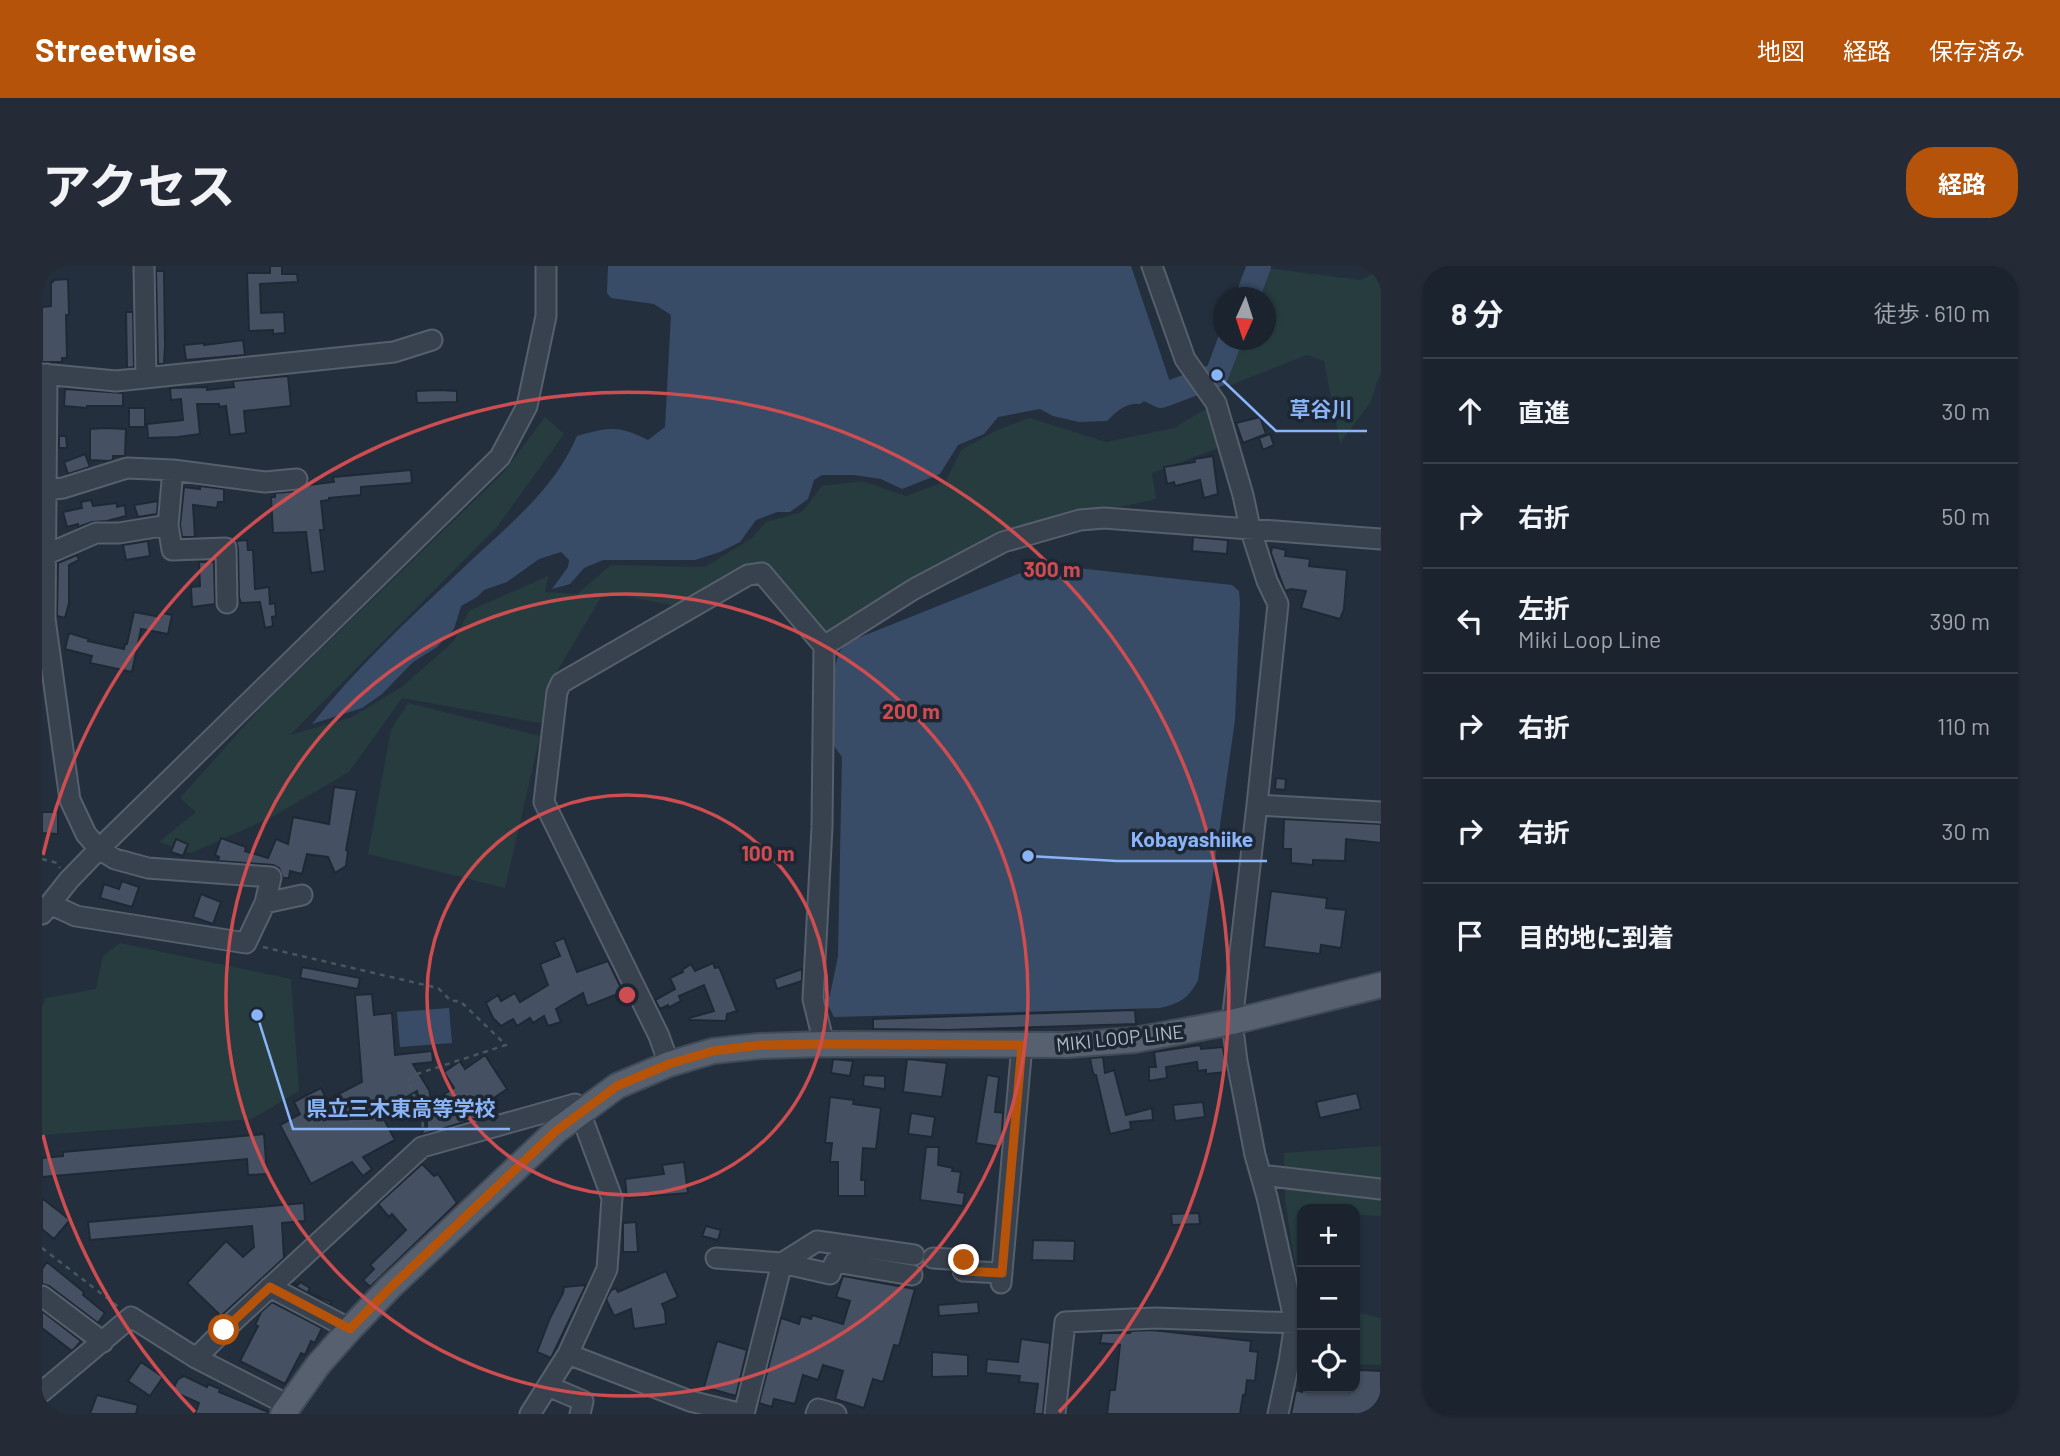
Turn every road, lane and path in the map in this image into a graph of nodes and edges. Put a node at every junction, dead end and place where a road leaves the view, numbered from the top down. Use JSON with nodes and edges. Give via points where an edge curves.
{"nodes":[{"id":1,"x":144,"y":266,"type":"edge"},
{"id":2,"x":546,"y":266,"type":"edge"},
{"id":3,"x":1152,"y":266,"type":"edge"},
{"id":4,"x":432,"y":340,"type":"dead end"},
{"id":5,"x":44,"y":374,"type":"edge"},
{"id":6,"x":146,"y":378,"type":"junction"},
{"id":7,"x":173,"y":470,"type":"junction"},
{"id":8,"x":297,"y":479,"type":"dead end"},
{"id":9,"x":46,"y":489,"type":"junction"},
{"id":10,"x":168,"y":525,"type":"junction"},
{"id":11,"x":1250,"y":528,"type":"junction"},
{"id":12,"x":1381,"y":539,"type":"edge"},
{"id":13,"x":45,"y":555,"type":"junction"},
{"id":14,"x":227,"y":603,"type":"dead end"},
{"id":15,"x":824,"y":646,"type":"junction"},
{"id":16,"x":1257,"y":805,"type":"junction"},
{"id":17,"x":1381,"y":812,"type":"edge"},
{"id":18,"x":99,"y":849,"type":"junction"},
{"id":19,"x":302,"y":895,"type":"dead end"},
{"id":20,"x":265,"y":903,"type":"junction"},
{"id":21,"x":46,"y":909,"type":"edge"},
{"id":22,"x":246,"y":943,"type":"junction"},
{"id":23,"x":1381,"y":985,"type":"edge"},
{"id":24,"x":1232,"y":1022,"type":"junction"},
{"id":25,"x":824,"y":1044,"type":"junction"},
{"id":26,"x":1022,"y":1045,"type":"junction"},
{"id":27,"x":669,"y":1064,"type":"junction"},
{"id":28,"x":580,"y":1112,"type":"junction"},
{"id":29,"x":422,"y":1147,"type":"junction"},
{"id":30,"x":1261,"y":1175,"type":"junction"},
{"id":31,"x":1381,"y":1189,"type":"edge"},
{"id":32,"x":42,"y":1248,"type":"edge"},
{"id":33,"x":716,"y":1258,"type":"dead end"},
{"id":34,"x":782,"y":1263,"type":"junction"},
{"id":35,"x":912,"y":1275,"type":"dead end"},
{"id":36,"x":270,"y":1287,"type":"junction"},
{"id":37,"x":42,"y":1296,"type":"edge"},
{"id":38,"x":131,"y":1317,"type":"junction"},
{"id":39,"x":1295,"y":1324,"type":"junction"},
{"id":40,"x":350,"y":1329,"type":"junction"},
{"id":41,"x":103,"y":1342,"type":"junction"},
{"id":42,"x":568,"y":1354,"type":"junction"},
{"id":43,"x":196,"y":1357,"type":"junction"},
{"id":44,"x":548,"y":1386,"type":"junction"},
{"id":45,"x":42,"y":1392,"type":"edge"},
{"id":46,"x":285,"y":1409,"type":"edge"},
{"id":47,"x":530,"y":1414,"type":"edge"},
{"id":48,"x":580,"y":1414,"type":"edge"},
{"id":49,"x":743,"y":1414,"type":"edge"},
{"id":50,"x":816,"y":1414,"type":"edge"},
{"id":51,"x":836,"y":1414,"type":"edge"},
{"id":52,"x":1055,"y":1414,"type":"edge"},
{"id":53,"x":1278,"y":1414,"type":"edge"}],
"edges":[{"from":1,"to":6,"type":"street"},
{"from":2,"to":18,"type":"street","via":[[546,316],[527,406],[500,457]]},
{"from":3,"to":11,"type":"street","via":[[1185,359],[1216,403]]},
{"from":4,"to":6,"type":"street","via":[[394,352]]},
{"from":5,"to":6,"type":"street","via":[[116,381]]},
{"from":5,"to":9,"type":"street"},
{"from":7,"to":8,"type":"street","via":[[265,482]]},
{"from":7,"to":9,"type":"street","via":[[127,468]]},
{"from":7,"to":10,"type":"street"},
{"from":9,"to":13,"type":"street"},
{"from":10,"to":13,"type":"street","via":[[96,533]]},
{"from":10,"to":14,"type":"street","via":[[172,550],[226,548]]},
{"from":11,"to":12,"type":"street"},
{"from":11,"to":15,"type":"street","via":[[1080,520],[1003,542],[914,589]]},
{"from":11,"to":16,"type":"street","via":[[1278,604]]},
{"from":13,"to":18,"type":"street","via":[[45,619],[70,800],[86,834]]},
{"from":15,"to":25,"type":"street","via":[[822,827],[813,999]]},
{"from":15,"to":27,"type":"street","via":[[762,573],[748,575],[561,682],[557,692],[544,802]]},
{"from":16,"to":17,"type":"street"},
{"from":16,"to":24,"type":"street"},
{"from":18,"to":20,"type":"street","via":[[115,859],[148,868],[271,877]]},
{"from":18,"to":21,"type":"street"},
{"from":19,"to":20,"type":"street"},
{"from":20,"to":22,"type":"street"},
{"from":21,"to":22,"type":"street"},
{"from":22,"to":29,"type":"path","via":[[438,988],[451,1001],[460,1001],[506,1045],[414,1075],[408,1081],[422,1115]]},
{"from":23,"to":24,"type":"main road","name":"MIKI LOOP LINE"},
{"from":24,"to":26,"type":"main road","name":"MIKI LOOP LINE","via":[[1135,1040]]},
{"from":24,"to":30,"type":"street"},
{"from":25,"to":26,"type":"main road","name":"MIKI LOOP LINE"},
{"from":25,"to":27,"type":"main road","name":"MIKI LOOP LINE","via":[[713,1051]]},
{"from":26,"to":34,"type":"street","via":[[1002,1278],[963,1271],[964,1260],[817,1241]]},
{"from":27,"to":28,"type":"main road","name":"MIKI LOOP LINE","via":[[617,1086]]},
{"from":28,"to":29,"type":"street","via":[[575,1104]]},
{"from":28,"to":40,"type":"main road","name":"MIKI LOOP LINE"},
{"from":28,"to":42,"type":"street","via":[[612,1198],[607,1269]]},
{"from":29,"to":36,"type":"street"},
{"from":30,"to":31,"type":"street"},
{"from":30,"to":39,"type":"street"},
{"from":32,"to":38,"type":"path"},
{"from":33,"to":34,"type":"street"},
{"from":34,"to":35,"type":"street","via":[[830,1274],[835,1262]]},
{"from":34,"to":49,"type":"street"},
{"from":36,"to":40,"type":"street"},
{"from":36,"to":43,"type":"street"},
{"from":37,"to":41,"type":"street"},
{"from":38,"to":41,"type":"street"},
{"from":38,"to":43,"type":"street"},
{"from":39,"to":52,"type":"street","via":[[1156,1318],[1065,1322]]},
{"from":39,"to":53,"type":"street"},
{"from":40,"to":46,"type":"main road","name":"MIKI LOOP LINE"},
{"from":41,"to":45,"type":"street"},
{"from":42,"to":44,"type":"street"},
{"from":42,"to":49,"type":"street","via":[[690,1401]]},
{"from":43,"to":46,"type":"street"},
{"from":44,"to":47,"type":"street"},
{"from":44,"to":48,"type":"street","via":[[583,1401]]},
{"from":50,"to":51,"type":"street","via":[[818,1409]]}]}
